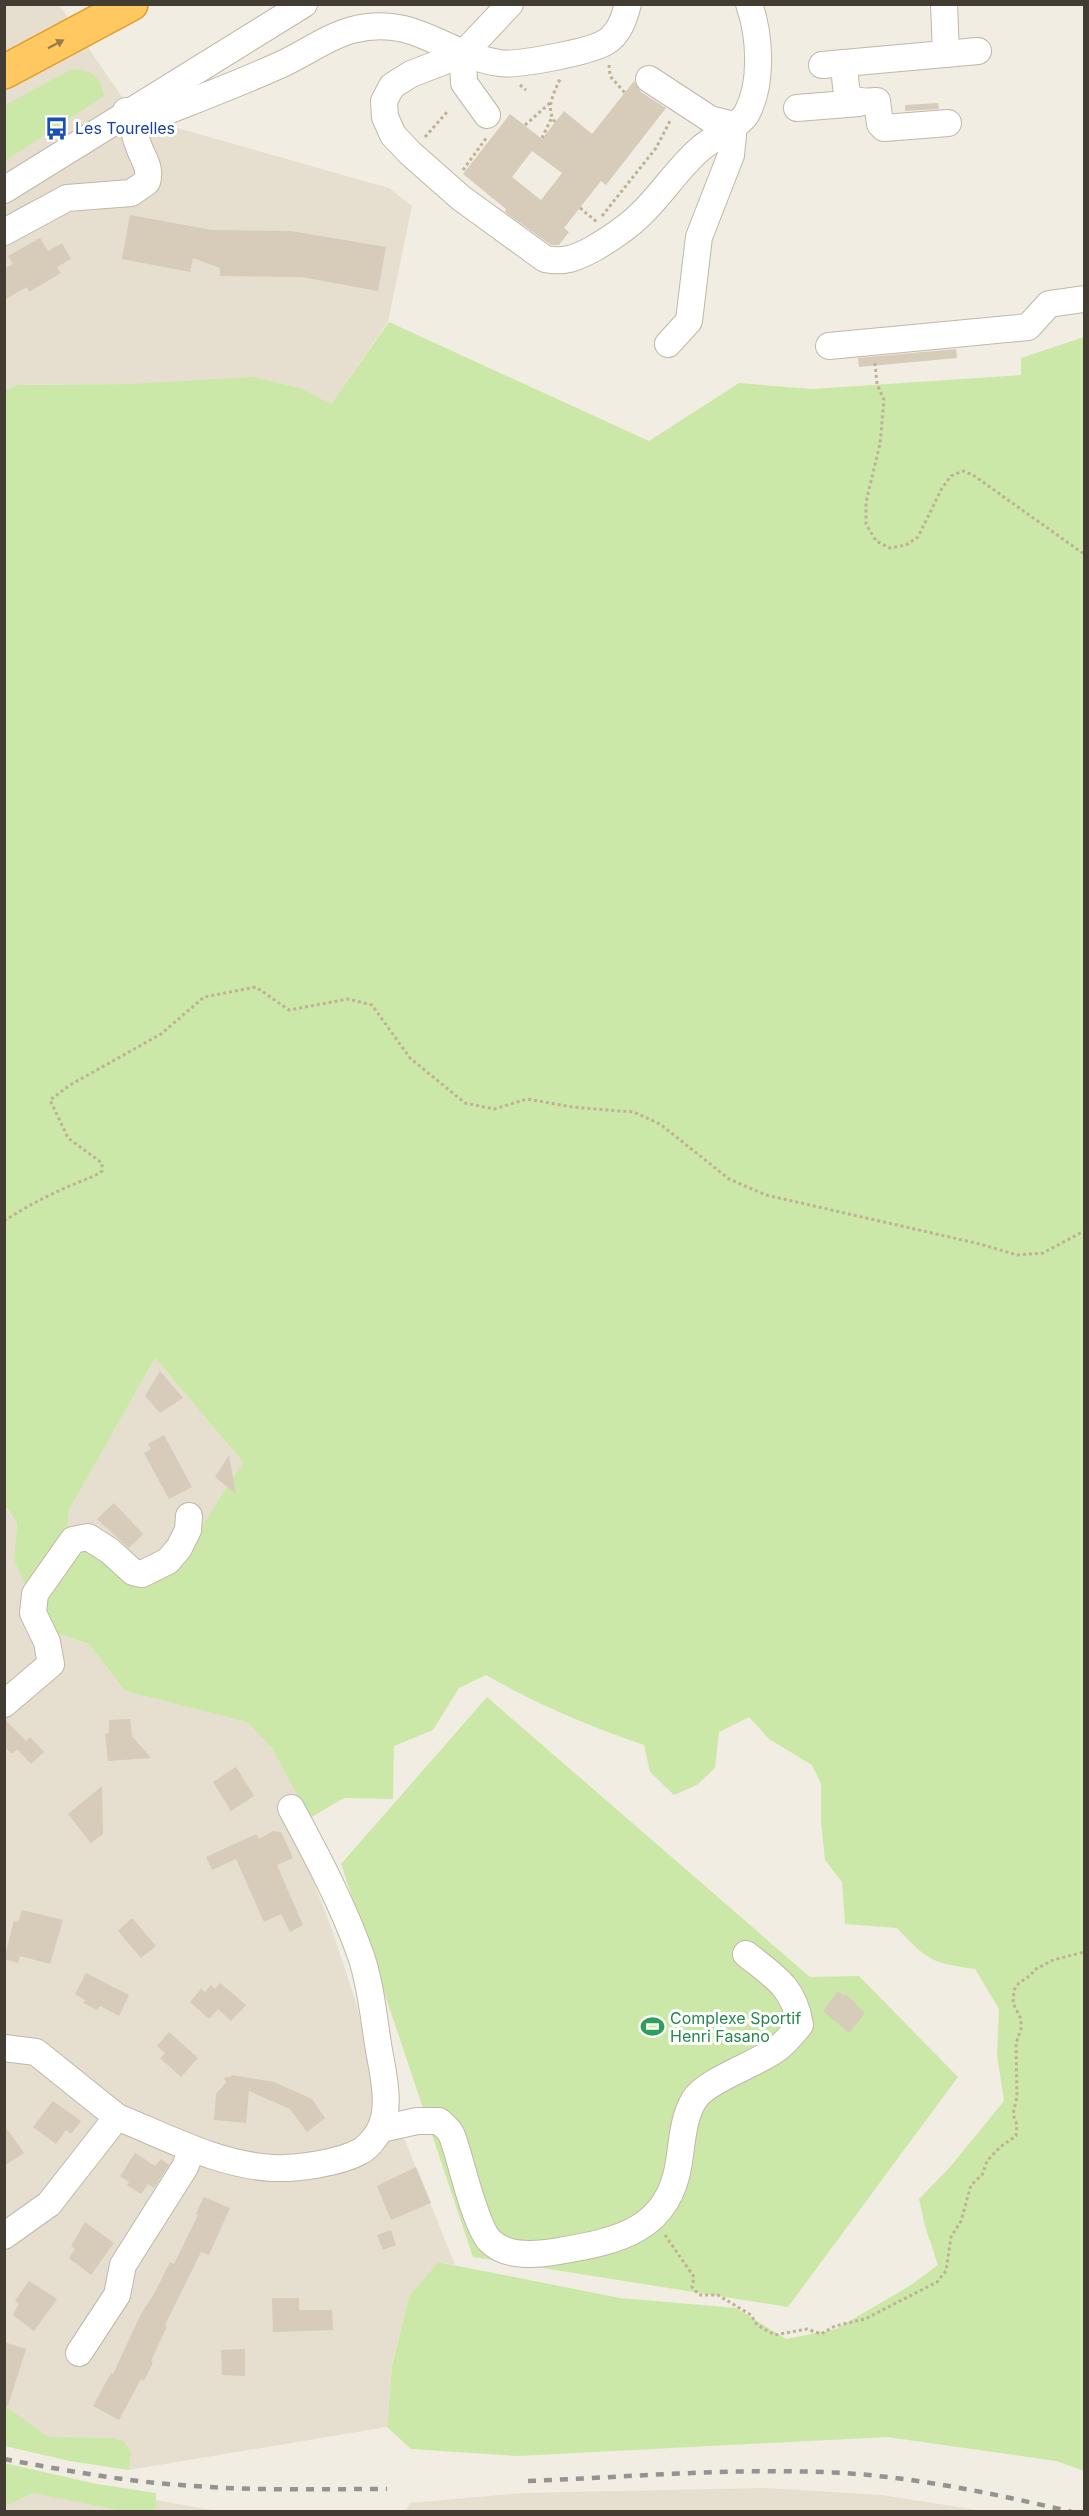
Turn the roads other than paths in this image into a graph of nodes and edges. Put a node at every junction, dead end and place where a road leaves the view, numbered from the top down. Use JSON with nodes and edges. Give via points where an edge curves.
{"nodes":[{"id":1,"x":131,"y":4,"type":"edge"},
{"id":2,"x":272,"y":4,"type":"edge"},
{"id":3,"x":304,"y":4,"type":"edge"},
{"id":4,"x":510,"y":4,"type":"edge"},
{"id":5,"x":628,"y":4,"type":"edge"},
{"id":6,"x":749,"y":4,"type":"edge"},
{"id":7,"x":944,"y":4,"type":"edge"},
{"id":8,"x":978,"y":51,"type":"dead end"},
{"id":9,"x":464,"y":54,"type":"junction"},
{"id":10,"x":946,"y":54,"type":"junction"},
{"id":11,"x":4,"y":72,"type":"edge"},
{"id":12,"x":649,"y":79,"type":"dead end"},
{"id":13,"x":859,"y":103,"type":"junction"},
{"id":14,"x":797,"y":108,"type":"dead end"},
{"id":15,"x":487,"y":115,"type":"dead end"},
{"id":16,"x":122,"y":120,"type":"junction"},
{"id":17,"x":948,"y":123,"type":"dead end"},
{"id":18,"x":734,"y":124,"type":"junction"},
{"id":19,"x":4,"y":172,"type":"edge"},
{"id":20,"x":4,"y":190,"type":"edge"},
{"id":21,"x":4,"y":232,"type":"edge"},
{"id":22,"x":1084,"y":299,"type":"edge"},
{"id":23,"x":668,"y":344,"type":"dead end"},
{"id":24,"x":829,"y":346,"type":"dead end"},
{"id":25,"x":189,"y":1516,"type":"dead end"},
{"id":26,"x":4,"y":1704,"type":"edge"},
{"id":27,"x":291,"y":1808,"type":"dead end"},
{"id":28,"x":746,"y":1954,"type":"dead end"},
{"id":29,"x":4,"y":2048,"type":"edge"},
{"id":30,"x":117,"y":2117,"type":"junction"},
{"id":31,"x":381,"y":2129,"type":"junction"},
{"id":32,"x":192,"y":2149,"type":"junction"},
{"id":33,"x":4,"y":2236,"type":"edge"},
{"id":34,"x":79,"y":2353,"type":"dead end"}],
"edges":[{"from":11,"to":1,"type":"highway","one_way":true},
{"from":2,"to":16,"type":"street"},
{"from":3,"to":16,"type":"street"},
{"from":4,"to":9,"type":"street"},
{"from":5,"to":9,"type":"street","via":[[622,25],[606,42],[569,55],[501,64]]},
{"from":6,"to":18,"type":"street","via":[[758,64],[753,100],[746,116]]},
{"from":7,"to":10,"type":"street"},
{"from":8,"to":10,"type":"street"},
{"from":9,"to":15,"type":"street","via":[[465,83]]},
{"from":9,"to":16,"type":"street","via":[[404,28],[381,26],[350,31],[282,64]]},
{"from":9,"to":18,"type":"street","via":[[411,74],[392,86],[384,101],[385,117],[393,135],[410,153],[461,198],[545,259],[560,262],[614,236],[641,214],[700,149]]},
{"from":10,"to":13,"type":"street","via":[[833,64],[852,100]]},
{"from":12,"to":18,"type":"street","via":[[710,119]]},
{"from":13,"to":14,"type":"street"},
{"from":13,"to":17,"type":"street","via":[[877,101],[884,128]]},
{"from":16,"to":19,"type":"street"},
{"from":16,"to":20,"type":"street"},
{"from":16,"to":21,"type":"street","via":[[150,171],[147,182],[131,193],[67,198]]},
{"from":18,"to":23,"type":"street","via":[[731,155],[699,237],[689,321]]},
{"from":22,"to":24,"type":"street","via":[[1049,304],[1028,327]]},
{"from":25,"to":26,"type":"street","via":[[188,1530],[179,1548],[168,1561],[142,1574],[132,1572],[88,1537],[73,1540],[35,1594],[33,1613],[47,1642],[51,1664]]},
{"from":27,"to":31,"type":"street","via":[[330,1881],[362,1958],[387,2095]]},
{"from":28,"to":31,"type":"street","via":[[782,1983],[797,2004],[800,2025],[779,2048],[713,2083],[694,2099],[666,2205],[634,2232],[609,2242],[532,2255],[508,2251],[490,2240],[480,2222],[451,2133],[439,2121],[417,2121]]},
{"from":29,"to":30,"type":"street","via":[[36,2052]]},
{"from":30,"to":32,"type":"street"},
{"from":30,"to":33,"type":"street","via":[[49,2204]]},
{"from":31,"to":32,"type":"street","via":[[363,2151],[313,2165],[272,2168]]},
{"from":32,"to":34,"type":"street","via":[[185,2167],[123,2265],[117,2295]]}]}
